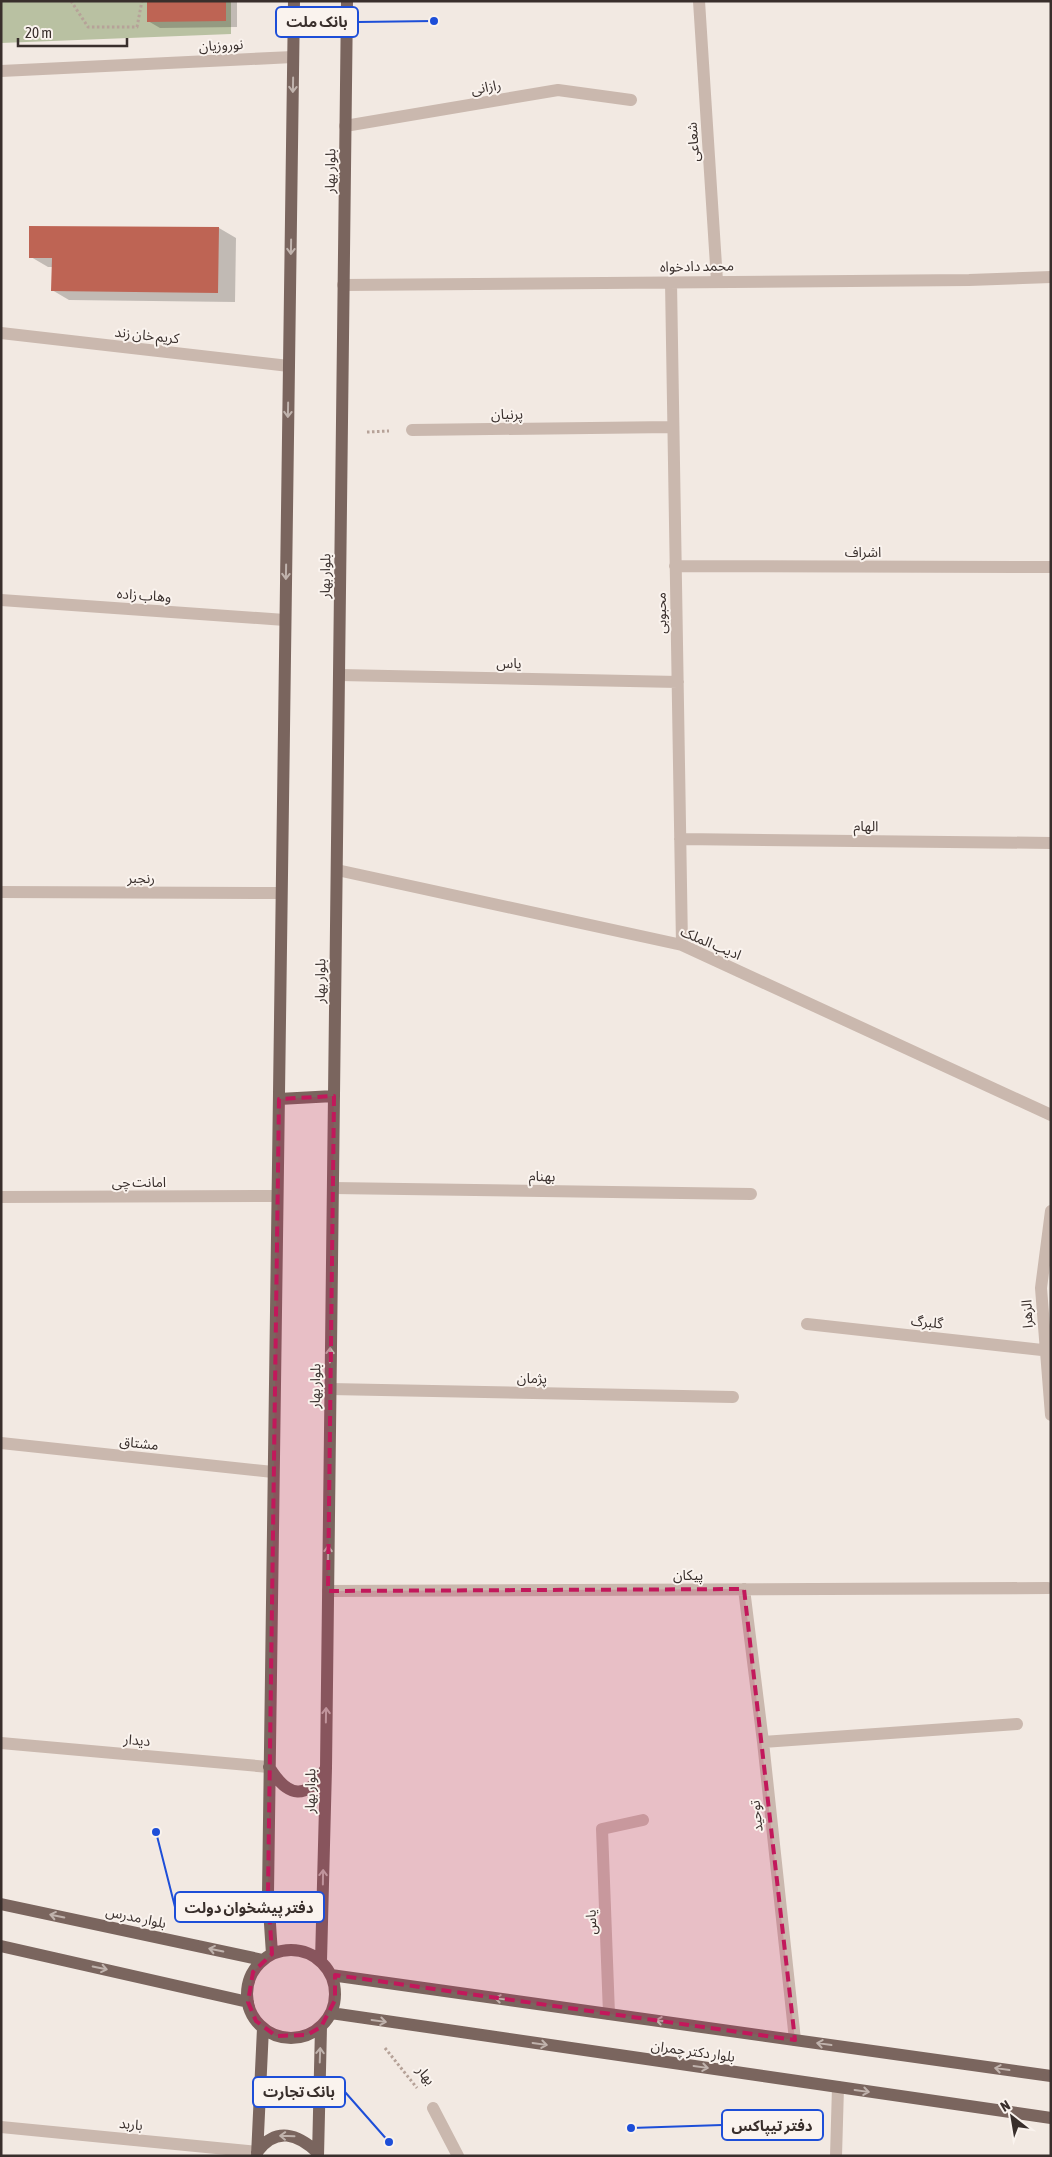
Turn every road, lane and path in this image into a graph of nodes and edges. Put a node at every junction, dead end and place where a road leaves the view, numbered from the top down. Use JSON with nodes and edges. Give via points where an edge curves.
{"nodes":[{"id":1,"x":71,"y":1,"type":"edge"},
{"id":2,"x":142,"y":1,"type":"edge"},
{"id":3,"x":294,"y":1,"type":"edge"},
{"id":4,"x":347,"y":1,"type":"edge"},
{"id":5,"x":699,"y":1,"type":"edge"},
{"id":6,"x":293,"y":57,"type":"junction"},
{"id":7,"x":1,"y":71,"type":"edge"},
{"id":8,"x":631,"y":100,"type":"dead end"},
{"id":9,"x":345,"y":126,"type":"junction"},
{"id":10,"x":1051,"y":277,"type":"edge"},
{"id":11,"x":718,"y":281,"type":"junction"},
{"id":12,"x":671,"y":282,"type":"junction"},
{"id":13,"x":344,"y":286,"type":"junction"},
{"id":14,"x":1,"y":333,"type":"edge"},
{"id":15,"x":289,"y":366,"type":"junction"},
{"id":16,"x":673,"y":428,"type":"junction"},
{"id":17,"x":412,"y":430,"type":"joint"},
{"id":18,"x":342,"y":432,"type":"junction"},
{"id":19,"x":676,"y":566,"type":"junction"},
{"id":20,"x":1051,"y":567,"type":"edge"},
{"id":21,"x":1,"y":600,"type":"edge"},
{"id":22,"x":285,"y":620,"type":"junction"},
{"id":23,"x":340,"y":675,"type":"junction"},
{"id":24,"x":678,"y":682,"type":"junction"},
{"id":25,"x":680,"y":839,"type":"junction"},
{"id":26,"x":1051,"y":843,"type":"edge"},
{"id":27,"x":336,"y":870,"type":"junction"},
{"id":28,"x":1,"y":892,"type":"edge"},
{"id":29,"x":282,"y":893,"type":"junction"},
{"id":30,"x":682,"y":945,"type":"junction"},
{"id":31,"x":334,"y":1096,"type":"junction"},
{"id":32,"x":279,"y":1099,"type":"junction"},
{"id":33,"x":1051,"y":1115,"type":"edge"},
{"id":34,"x":333,"y":1188,"type":"junction"},
{"id":35,"x":751,"y":1194,"type":"dead end"},
{"id":36,"x":277,"y":1196,"type":"junction"},
{"id":37,"x":1,"y":1197,"type":"edge"},
{"id":38,"x":1051,"y":1211,"type":"edge"},
{"id":39,"x":807,"y":1324,"type":"dead end"},
{"id":40,"x":1048,"y":1350,"type":"edge"},
{"id":41,"x":330,"y":1389,"type":"junction"},
{"id":42,"x":733,"y":1397,"type":"dead end"},
{"id":43,"x":1051,"y":1415,"type":"edge"},
{"id":44,"x":1,"y":1443,"type":"edge"},
{"id":45,"x":273,"y":1472,"type":"junction"},
{"id":46,"x":744,"y":1588,"type":"junction"},
{"id":47,"x":1048,"y":1588,"type":"dead end"},
{"id":48,"x":328,"y":1591,"type":"junction"},
{"id":49,"x":1017,"y":1724,"type":"dead end"},
{"id":50,"x":763,"y":1742,"type":"junction"},
{"id":51,"x":1,"y":1743,"type":"edge"},
{"id":52,"x":269,"y":1767,"type":"junction"},
{"id":53,"x":326,"y":1768,"type":"junction"},
{"id":54,"x":643,"y":1820,"type":"dead end"},
{"id":55,"x":1,"y":1904,"type":"edge"},
{"id":56,"x":1,"y":1946,"type":"edge"},
{"id":57,"x":268,"y":1957,"type":"junction"},
{"id":58,"x":321,"y":1961,"type":"junction"},
{"id":59,"x":331,"y":1975,"type":"junction"},
{"id":60,"x":248,"y":2002,"type":"junction"},
{"id":61,"x":331,"y":2013,"type":"junction"},
{"id":62,"x":609,"y":2014,"type":"junction"},
{"id":63,"x":362,"y":2018,"type":"junction"},
{"id":64,"x":321,"y":2027,"type":"junction"},
{"id":65,"x":263,"y":2028,"type":"junction"},
{"id":66,"x":795,"y":2040,"type":"junction"},
{"id":67,"x":1051,"y":2076,"type":"edge"},
{"id":68,"x":838,"y":2087,"type":"junction"},
{"id":69,"x":433,"y":2108,"type":"joint"},
{"id":70,"x":1051,"y":2118,"type":"edge"},
{"id":71,"x":1,"y":2127,"type":"edge"},
{"id":72,"x":257,"y":2154,"type":"edge"},
{"id":73,"x":318,"y":2154,"type":"edge"},
{"id":74,"x":458,"y":2156,"type":"edge"},
{"id":75,"x":836,"y":2156,"type":"edge"}],
"edges":[{"from":1,"to":2,"type":"path","via":[[88,27],[137,27]]},
{"from":3,"to":6,"type":"main road"},
{"from":4,"to":9,"type":"main road","name":"بلوار بهار"},
{"from":5,"to":11,"type":"street","name":"شعاعی"},
{"from":6,"to":7,"type":"street","name":"نوروزیان"},
{"from":6,"to":15,"type":"main road","one_way":true},
{"from":8,"to":9,"type":"street","name":"رازانی","via":[[558,90]]},
{"from":9,"to":13,"type":"main road","name":"بلوار بهار"},
{"from":10,"to":11,"type":"street","name":"محمد دادخواه"},
{"from":11,"to":12,"type":"street","name":"محمد دادخواه"},
{"from":12,"to":13,"type":"street","name":"محمد دادخواه"},
{"from":12,"to":16,"type":"street","name":"محبوبی"},
{"from":13,"to":18,"type":"main road","name":"بلوار بهار"},
{"from":14,"to":15,"type":"street","name":"کریم خان زند"},
{"from":15,"to":22,"type":"main road","one_way":true},
{"from":16,"to":17,"type":"street","name":"پرنیان"},
{"from":16,"to":19,"type":"street","name":"محبوبی"},
{"from":17,"to":18,"type":"path"},
{"from":18,"to":23,"type":"main road","name":"بلوار بهار"},
{"from":19,"to":20,"type":"street","name":"اشراف"},
{"from":19,"to":24,"type":"street","name":"محبوبی"},
{"from":21,"to":22,"type":"street","name":"وهاب زاده"},
{"from":22,"to":29,"type":"main road"},
{"from":23,"to":24,"type":"street","name":"یاس"},
{"from":23,"to":27,"type":"main road","name":"بلوار بهار"},
{"from":24,"to":25,"type":"street","name":"محبوبی"},
{"from":25,"to":26,"type":"street","name":"الهام"},
{"from":25,"to":30,"type":"street","name":"محبوبی"},
{"from":27,"to":30,"type":"street","name":"ادیب الملک"},
{"from":27,"to":31,"type":"main road","name":"بلوار بهار"},
{"from":28,"to":29,"type":"street","name":"رنجبر"},
{"from":29,"to":32,"type":"main road"},
{"from":30,"to":33,"type":"street","name":"ادیب الملک"},
{"from":31,"to":32,"type":"main road"},
{"from":31,"to":34,"type":"main road","name":"بلوار بهار"},
{"from":32,"to":36,"type":"main road"},
{"from":34,"to":35,"type":"street","name":"بهنام"},
{"from":41,"to":34,"type":"main road","name":"بلوار بهار","one_way":true},
{"from":36,"to":37,"type":"street","name":"امانت چی"},
{"from":36,"to":45,"type":"main road"},
{"from":38,"to":40,"type":"street","name":"الزهرا","via":[[1041,1288]]},
{"from":39,"to":40,"type":"street","name":"گلبرگ"},
{"from":40,"to":43,"type":"street","name":"الزهرا"},
{"from":41,"to":42,"type":"street","name":"پژمان"},
{"from":48,"to":41,"type":"main road","name":"بلوار بهار","one_way":true},
{"from":44,"to":45,"type":"street","name":"مشتاق"},
{"from":45,"to":52,"type":"main road"},
{"from":46,"to":47,"type":"street","name":"پیکان"},
{"from":46,"to":48,"type":"street","name":"پیکان"},
{"from":46,"to":50,"type":"street","name":"توحید"},
{"from":53,"to":48,"type":"main road","name":"بلوار بهار","one_way":true},
{"from":49,"to":50,"type":"street"},
{"from":50,"to":66,"type":"street","name":"توحید"},
{"from":51,"to":52,"type":"street","name":"دیدار"},
{"from":52,"to":53,"type":"main road","via":[[279,1783],[289,1791],[297,1792],[311,1788]]},
{"from":52,"to":57,"type":"main road"},
{"from":58,"to":53,"type":"main road","name":"بلوار بهار","one_way":true},
{"from":54,"to":62,"type":"street","name":"یاس","via":[[602,1830]]},
{"from":57,"to":55,"type":"main road","name":"بلوار مدرس","one_way":true},
{"from":56,"to":60,"type":"main road","one_way":true},
{"from":57,"to":58,"type":"main road","via":[[288,1950],[306,1952]]},
{"from":57,"to":60,"type":"main road","via":[[253,1972]]},
{"from":58,"to":59,"type":"main road"},
{"from":59,"to":61,"type":"main road","via":[[335,2000]]},
{"from":62,"to":59,"type":"main road","name":"بلوار دکتر چمران","one_way":true},
{"from":60,"to":65,"type":"main road"},
{"from":61,"to":63,"type":"main road","name":"بلوار دکتر چمران"},
{"from":61,"to":64,"type":"main road"},
{"from":66,"to":62,"type":"main road","name":"بلوار دکتر چمران","one_way":true},
{"from":63,"to":68,"type":"main road","name":"بلوار دکتر چمران","one_way":true},
{"from":63,"to":69,"type":"path","name":"بهار"},
{"from":64,"to":65,"type":"main road","via":[[307,2036],[292,2038],[276,2036]]},
{"from":73,"to":64,"type":"main road","one_way":true},
{"from":65,"to":72,"type":"main road"},
{"from":67,"to":66,"type":"main road","name":"بلوار دکتر چمران","one_way":true},
{"from":68,"to":70,"type":"main road","name":"بلوار دکتر چمران","one_way":true},
{"from":68,"to":75,"type":"street"},
{"from":69,"to":74,"type":"street"},
{"from":71,"to":72,"type":"street","name":"باربد"},
{"from":73,"to":72,"type":"main road","one_way":true,"via":[[293,2135],[276,2136],[263,2143]]}]}
